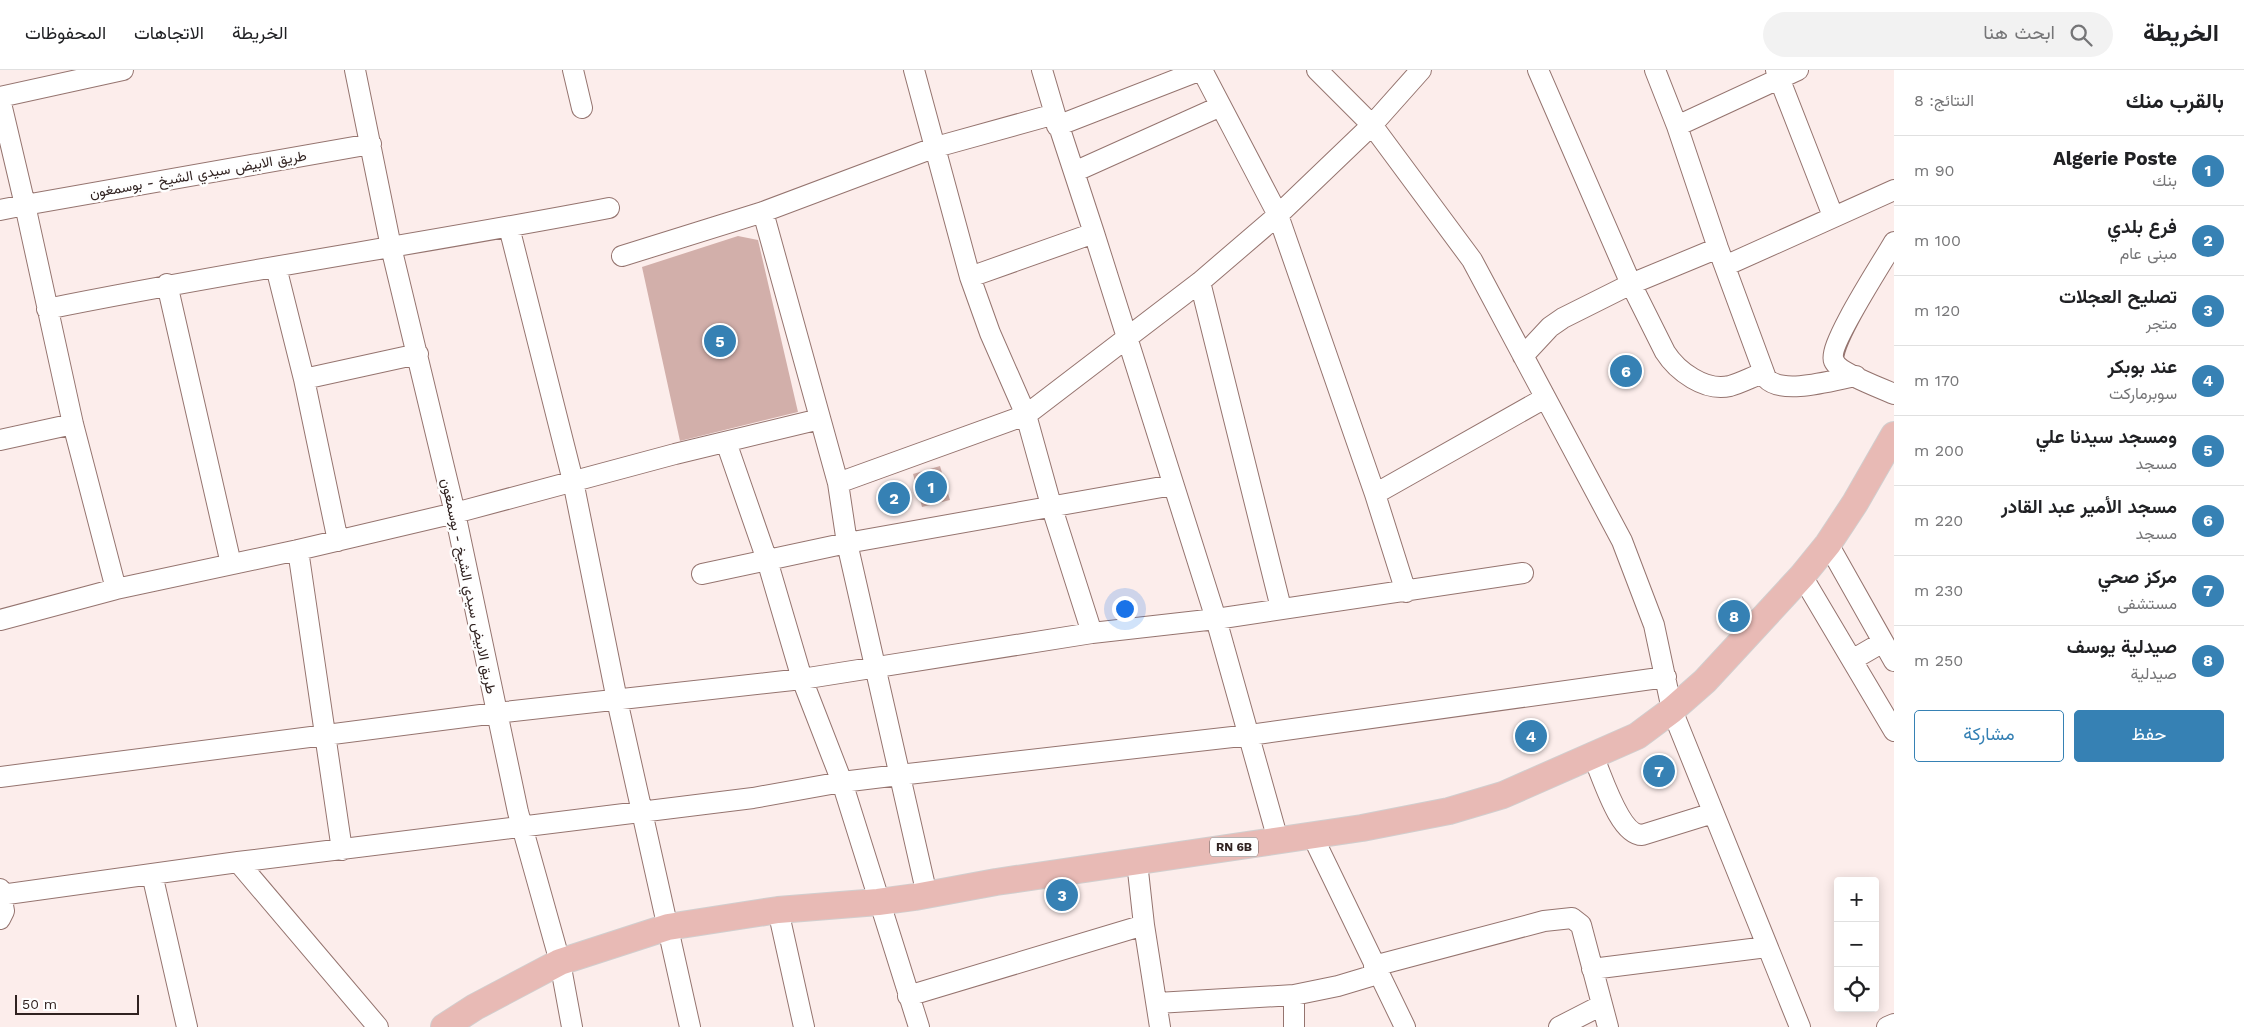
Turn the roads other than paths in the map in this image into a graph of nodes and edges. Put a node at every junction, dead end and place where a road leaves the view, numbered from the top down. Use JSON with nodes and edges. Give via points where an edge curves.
{"nodes":[{"id":1,"x":123,"y":70,"type":"edge"},
{"id":2,"x":355,"y":70,"type":"edge"},
{"id":3,"x":574,"y":70,"type":"edge"},
{"id":4,"x":914,"y":70,"type":"edge"},
{"id":5,"x":1042,"y":70,"type":"edge"},
{"id":6,"x":1202,"y":70,"type":"edge"},
{"id":7,"x":1317,"y":70,"type":"edge"},
{"id":8,"x":1421,"y":70,"type":"edge"},
{"id":9,"x":1538,"y":70,"type":"edge"},
{"id":10,"x":1655,"y":70,"type":"edge"},
{"id":11,"x":1798,"y":70,"type":"edge"},
{"id":12,"x":1778,"y":74,"type":"edge"},
{"id":13,"x":0,"y":98,"type":"edge"},
{"id":14,"x":1221,"y":106,"type":"junction"},
{"id":15,"x":582,"y":108,"type":"dead end"},
{"id":16,"x":1056,"y":120,"type":"junction"},
{"id":17,"x":1372,"y":125,"type":"junction"},
{"id":18,"x":1678,"y":126,"type":"junction"},
{"id":19,"x":371,"y":144,"type":"junction"},
{"id":20,"x":936,"y":147,"type":"junction"},
{"id":21,"x":1074,"y":172,"type":"junction"},
{"id":22,"x":1894,"y":190,"type":"edge"},
{"id":23,"x":25,"y":205,"type":"junction"},
{"id":24,"x":609,"y":208,"type":"dead end"},
{"id":25,"x":0,"y":210,"type":"edge"},
{"id":26,"x":763,"y":212,"type":"junction"},
{"id":27,"x":1278,"y":214,"type":"junction"},
{"id":28,"x":1833,"y":216,"type":"junction"},
{"id":29,"x":509,"y":227,"type":"junction"},
{"id":30,"x":1094,"y":233,"type":"junction"},
{"id":31,"x":1894,"y":242,"type":"edge"},
{"id":32,"x":391,"y":247,"type":"junction"},
{"id":33,"x":622,"y":256,"type":"dead end"},
{"id":34,"x":1721,"y":257,"type":"junction"},
{"id":35,"x":276,"y":267,"type":"junction"},
{"id":36,"x":970,"y":277,"type":"junction"},
{"id":37,"x":1200,"y":282,"type":"junction"},
{"id":38,"x":167,"y":284,"type":"junction"},
{"id":39,"x":1631,"y":284,"type":"junction"},
{"id":40,"x":47,"y":309,"type":"junction"},
{"id":41,"x":1127,"y":339,"type":"junction"},
{"id":42,"x":418,"y":354,"type":"junction"},
{"id":43,"x":1523,"y":356,"type":"junction"},
{"id":44,"x":1763,"y":373,"type":"junction"},
{"id":45,"x":1856,"y":376,"type":"junction"},
{"id":46,"x":304,"y":379,"type":"junction"},
{"id":47,"x":1894,"y":394,"type":"edge"},
{"id":48,"x":1545,"y":398,"type":"junction"},
{"id":49,"x":1026,"y":415,"type":"junction"},
{"id":50,"x":820,"y":419,"type":"junction"},
{"id":51,"x":73,"y":424,"type":"junction"},
{"id":52,"x":1894,"y":436,"type":"edge"},
{"id":53,"x":0,"y":440,"type":"edge"},
{"id":54,"x":726,"y":442,"type":"junction"},
{"id":55,"x":573,"y":482,"type":"junction"},
{"id":56,"x":838,"y":483,"type":"junction"},
{"id":57,"x":1172,"y":486,"type":"junction"},
{"id":58,"x":1375,"y":494,"type":"junction"},
{"id":59,"x":1052,"y":505,"type":"junction"},
{"id":60,"x":455,"y":513,"type":"junction"},
{"id":61,"x":338,"y":541,"type":"junction"},
{"id":62,"x":847,"y":543,"type":"junction"},
{"id":63,"x":1828,"y":544,"type":"junction"},
{"id":64,"x":298,"y":550,"type":"junction"},
{"id":65,"x":767,"y":560,"type":"junction"},
{"id":66,"x":231,"y":564,"type":"junction"},
{"id":67,"x":1523,"y":573,"type":"dead end"},
{"id":68,"x":702,"y":574,"type":"dead end"},
{"id":69,"x":1802,"y":576,"type":"junction"},
{"id":70,"x":116,"y":589,"type":"junction"},
{"id":71,"x":1406,"y":592,"type":"junction"},
{"id":72,"x":1281,"y":608,"type":"junction"},
{"id":73,"x":0,"y":618,"type":"edge"},
{"id":74,"x":1216,"y":620,"type":"junction"},
{"id":75,"x":1092,"y":633,"type":"junction"},
{"id":76,"x":1883,"y":642,"type":"junction"},
{"id":77,"x":1852,"y":660,"type":"junction"},
{"id":78,"x":1894,"y":661,"type":"edge"},
{"id":79,"x":875,"y":668,"type":"junction"},
{"id":80,"x":1666,"y":677,"type":"junction"},
{"id":81,"x":802,"y":679,"type":"junction"},
{"id":82,"x":617,"y":700,"type":"junction"},
{"id":83,"x":1672,"y":710,"type":"junction"},
{"id":84,"x":496,"y":713,"type":"junction"},
{"id":85,"x":1894,"y":731,"type":"edge"},
{"id":86,"x":1250,"y":735,"type":"junction"},
{"id":87,"x":326,"y":736,"type":"junction"},
{"id":88,"x":1594,"y":756,"type":"junction"},
{"id":89,"x":899,"y":775,"type":"junction"},
{"id":90,"x":0,"y":777,"type":"edge"},
{"id":91,"x":842,"y":782,"type":"junction"},
{"id":92,"x":642,"y":812,"type":"junction"},
{"id":93,"x":1713,"y":813,"type":"junction"},
{"id":94,"x":521,"y":827,"type":"junction"},
{"id":95,"x":1312,"y":835,"type":"junction"},
{"id":96,"x":1278,"y":840,"type":"junction"},
{"id":97,"x":342,"y":850,"type":"junction"},
{"id":98,"x":238,"y":862,"type":"junction"},
{"id":99,"x":1137,"y":862,"type":"junction"},
{"id":100,"x":152,"y":874,"type":"junction"},
{"id":101,"x":0,"y":893,"type":"edge"},
{"id":102,"x":927,"y":895,"type":"junction"},
{"id":103,"x":878,"y":902,"type":"junction"},
{"id":104,"x":778,"y":910,"type":"junction"},
{"id":105,"x":0,"y":919,"type":"edge"},
{"id":106,"x":1144,"y":925,"type":"junction"},
{"id":107,"x":668,"y":927,"type":"junction"},
{"id":108,"x":1767,"y":947,"type":"junction"},
{"id":109,"x":560,"y":962,"type":"junction"},
{"id":110,"x":1592,"y":969,"type":"junction"},
{"id":111,"x":1376,"y":970,"type":"junction"},
{"id":112,"x":1294,"y":995,"type":"junction"},
{"id":113,"x":908,"y":996,"type":"junction"},
{"id":114,"x":1157,"y":1003,"type":"junction"},
{"id":115,"x":1602,"y":1005,"type":"junction"},
{"id":116,"x":1894,"y":1024,"type":"edge"},
{"id":117,"x":187,"y":1027,"type":"edge"},
{"id":118,"x":378,"y":1027,"type":"edge"},
{"id":119,"x":444,"y":1027,"type":"edge"},
{"id":120,"x":572,"y":1027,"type":"edge"},
{"id":121,"x":690,"y":1027,"type":"edge"},
{"id":122,"x":804,"y":1027,"type":"edge"},
{"id":123,"x":919,"y":1027,"type":"edge"},
{"id":124,"x":1160,"y":1027,"type":"edge"},
{"id":125,"x":1294,"y":1027,"type":"edge"},
{"id":126,"x":1405,"y":1027,"type":"edge"},
{"id":127,"x":1559,"y":1027,"type":"edge"},
{"id":128,"x":1608,"y":1027,"type":"edge"},
{"id":129,"x":1800,"y":1027,"type":"edge"},
{"id":130,"x":1887,"y":1027,"type":"edge"}],
"edges":[{"from":1,"to":13,"type":"street"},
{"from":2,"to":19,"type":"street","name":"طريق الابيض سيدي الشيخ - بوسمغون"},
{"from":3,"to":15,"type":"street"},
{"from":4,"to":20,"type":"street"},
{"from":5,"to":16,"type":"street"},
{"from":6,"to":14,"type":"street"},
{"from":6,"to":16,"type":"street"},
{"from":7,"to":17,"type":"street"},
{"from":8,"to":17,"type":"street"},
{"from":9,"to":39,"type":"street"},
{"from":10,"to":18,"type":"street"},
{"from":11,"to":12,"type":"street"},
{"from":12,"to":18,"type":"street"},
{"from":12,"to":28,"type":"street"},
{"from":13,"to":23,"type":"street"},
{"from":14,"to":21,"type":"street"},
{"from":14,"to":27,"type":"street"},
{"from":16,"to":20,"type":"street"},
{"from":16,"to":21,"type":"street"},
{"from":17,"to":27,"type":"street"},
{"from":17,"to":43,"type":"street","via":[[1472,260]]},
{"from":18,"to":34,"type":"street"},
{"from":19,"to":23,"type":"street","name":"طريق الابيض سيدي الشيخ - بوسمغون"},
{"from":19,"to":32,"type":"street","name":"طريق الابيض سيدي الشيخ - بوسمغون"},
{"from":20,"to":26,"type":"street"},
{"from":20,"to":36,"type":"street"},
{"from":21,"to":30,"type":"street"},
{"from":22,"to":28,"type":"street"},
{"from":23,"to":25,"type":"street","name":"طريق الابيض سيدي الشيخ - بوسمغون"},
{"from":23,"to":40,"type":"street"},
{"from":24,"to":29,"type":"street"},
{"from":26,"to":33,"type":"street"},
{"from":26,"to":50,"type":"street"},
{"from":27,"to":37,"type":"street"},
{"from":27,"to":58,"type":"street"},
{"from":28,"to":34,"type":"street"},
{"from":29,"to":32,"type":"street"},
{"from":29,"to":55,"type":"street"},
{"from":30,"to":36,"type":"street"},
{"from":30,"to":41,"type":"street"},
{"from":31,"to":45,"type":"street","via":[[1835,347],[1834,362]]},
{"from":32,"to":35,"type":"street"},
{"from":32,"to":42,"type":"street","name":"طريق الابيض سيدي الشيخ - بوسمغون"},
{"from":34,"to":39,"type":"street"},
{"from":34,"to":44,"type":"street"},
{"from":35,"to":38,"type":"street"},
{"from":35,"to":46,"type":"street"},
{"from":36,"to":49,"type":"street","via":[[990,333]]},
{"from":37,"to":41,"type":"street"},
{"from":37,"to":72,"type":"street"},
{"from":38,"to":40,"type":"street"},
{"from":38,"to":66,"type":"street"},
{"from":39,"to":43,"type":"street","via":[[1563,318]]},
{"from":39,"to":44,"type":"street","via":[[1665,352],[1683,372],[1700,382],[1720,387]]},
{"from":40,"to":51,"type":"street"},
{"from":41,"to":49,"type":"street"},
{"from":41,"to":57,"type":"street"},
{"from":42,"to":46,"type":"street"},
{"from":42,"to":60,"type":"street","name":"طريق الابيض سيدي الشيخ - بوسمغون"},
{"from":43,"to":48,"type":"street"},
{"from":44,"to":45,"type":"street","via":[[1772,383],[1788,387]]},
{"from":45,"to":47,"type":"street"},
{"from":46,"to":61,"type":"street"},
{"from":48,"to":58,"type":"street"},
{"from":48,"to":80,"type":"street","via":[[1622,541],[1654,625]]},
{"from":49,"to":56,"type":"street"},
{"from":49,"to":59,"type":"street"},
{"from":50,"to":54,"type":"street"},
{"from":50,"to":56,"type":"street"},
{"from":51,"to":53,"type":"street"},
{"from":51,"to":70,"type":"street"},
{"from":52,"to":63,"type":"main road","number":"RN 6B","via":[[1856,503]]},
{"from":54,"to":55,"type":"street"},
{"from":54,"to":65,"type":"street"},
{"from":55,"to":60,"type":"street"},
{"from":55,"to":82,"type":"street"},
{"from":56,"to":62,"type":"street"},
{"from":57,"to":59,"type":"street"},
{"from":57,"to":74,"type":"street"},
{"from":58,"to":71,"type":"street"},
{"from":59,"to":62,"type":"street"},
{"from":59,"to":75,"type":"street"},
{"from":60,"to":61,"type":"street"},
{"from":60,"to":84,"type":"street","name":"طريق الابيض سيدي الشيخ - بوسمغون"},
{"from":61,"to":64,"type":"street"},
{"from":62,"to":65,"type":"street"},
{"from":62,"to":79,"type":"street"},
{"from":63,"to":69,"type":"main road","number":"RN 6B"},
{"from":63,"to":76,"type":"street"},
{"from":64,"to":66,"type":"street"},
{"from":64,"to":87,"type":"street"},
{"from":65,"to":68,"type":"street"},
{"from":65,"to":81,"type":"street"},
{"from":66,"to":70,"type":"street"},
{"from":67,"to":71,"type":"street"},
{"from":69,"to":77,"type":"street"},
{"from":69,"to":83,"type":"main road","number":"RN 6B","via":[[1705,682]]},
{"from":70,"to":73,"type":"street"},
{"from":71,"to":72,"type":"street"},
{"from":72,"to":74,"type":"street"},
{"from":74,"to":75,"type":"street"},
{"from":74,"to":86,"type":"street"},
{"from":75,"to":79,"type":"street"},
{"from":76,"to":77,"type":"street"},
{"from":76,"to":78,"type":"street"},
{"from":77,"to":85,"type":"street"},
{"from":79,"to":81,"type":"street"},
{"from":79,"to":89,"type":"street"},
{"from":80,"to":83,"type":"street"},
{"from":80,"to":86,"type":"street"},
{"from":81,"to":82,"type":"street"},
{"from":81,"to":91,"type":"street"},
{"from":82,"to":84,"type":"street"},
{"from":82,"to":92,"type":"street"},
{"from":83,"to":88,"type":"main road","number":"RN 6B","via":[[1637,736]]},
{"from":83,"to":93,"type":"street"},
{"from":84,"to":87,"type":"street"},
{"from":84,"to":94,"type":"street","name":"طريق الابيض سيدي الشيخ - بوسمغون"},
{"from":86,"to":89,"type":"street"},
{"from":86,"to":96,"type":"street"},
{"from":87,"to":90,"type":"street"},
{"from":87,"to":97,"type":"street"},
{"from":88,"to":93,"type":"street","via":[[1618,815],[1633,833],[1642,835]]},
{"from":88,"to":95,"type":"main road","number":"RN 6B","via":[[1504,795],[1449,811]]},
{"from":89,"to":91,"type":"street"},
{"from":89,"to":102,"type":"street"},
{"from":91,"to":92,"type":"street","via":[[753,798]]},
{"from":91,"to":103,"type":"street"},
{"from":92,"to":94,"type":"street"},
{"from":92,"to":107,"type":"street"},
{"from":93,"to":108,"type":"street"},
{"from":94,"to":97,"type":"street"},
{"from":94,"to":109,"type":"street","name":"طريق الابيض سيدي الشيخ - بوسمغون"},
{"from":95,"to":96,"type":"main road","number":"RN 6B"},
{"from":95,"to":111,"type":"street"},
{"from":96,"to":99,"type":"main road","number":"RN 6B"},
{"from":97,"to":98,"type":"street"},
{"from":98,"to":100,"type":"street"},
{"from":98,"to":118,"type":"street"},
{"from":99,"to":102,"type":"main road","number":"RN 6B"},
{"from":99,"to":106,"type":"street"},
{"from":100,"to":101,"type":"street"},
{"from":100,"to":117,"type":"street"},
{"from":101,"to":105,"type":"street","via":[[4,913]]},
{"from":102,"to":103,"type":"main road","number":"RN 6B"},
{"from":103,"to":104,"type":"main road","number":"RN 6B"},
{"from":103,"to":113,"type":"street"},
{"from":104,"to":107,"type":"main road","number":"RN 6B"},
{"from":104,"to":122,"type":"street"},
{"from":106,"to":113,"type":"street"},
{"from":106,"to":114,"type":"street"},
{"from":107,"to":109,"type":"main road","number":"RN 6B"},
{"from":107,"to":121,"type":"street"},
{"from":108,"to":110,"type":"street"},
{"from":108,"to":129,"type":"street"},
{"from":109,"to":119,"type":"main road","number":"RN 6B"},
{"from":109,"to":120,"type":"street","name":"طريق الابيض سيدي الشيخ - بوسمغون"},
{"from":110,"to":111,"type":"street","via":[[1580,925],[1576,920],[1567,918],[1544,921]]},
{"from":110,"to":115,"type":"street"},
{"from":111,"to":112,"type":"street","via":[[1338,986]]},
{"from":111,"to":126,"type":"street"},
{"from":112,"to":114,"type":"street"},
{"from":112,"to":125,"type":"street"},
{"from":113,"to":123,"type":"street"},
{"from":114,"to":124,"type":"street"},
{"from":115,"to":127,"type":"street"},
{"from":115,"to":128,"type":"street"},
{"from":116,"to":130,"type":"street"}]}
